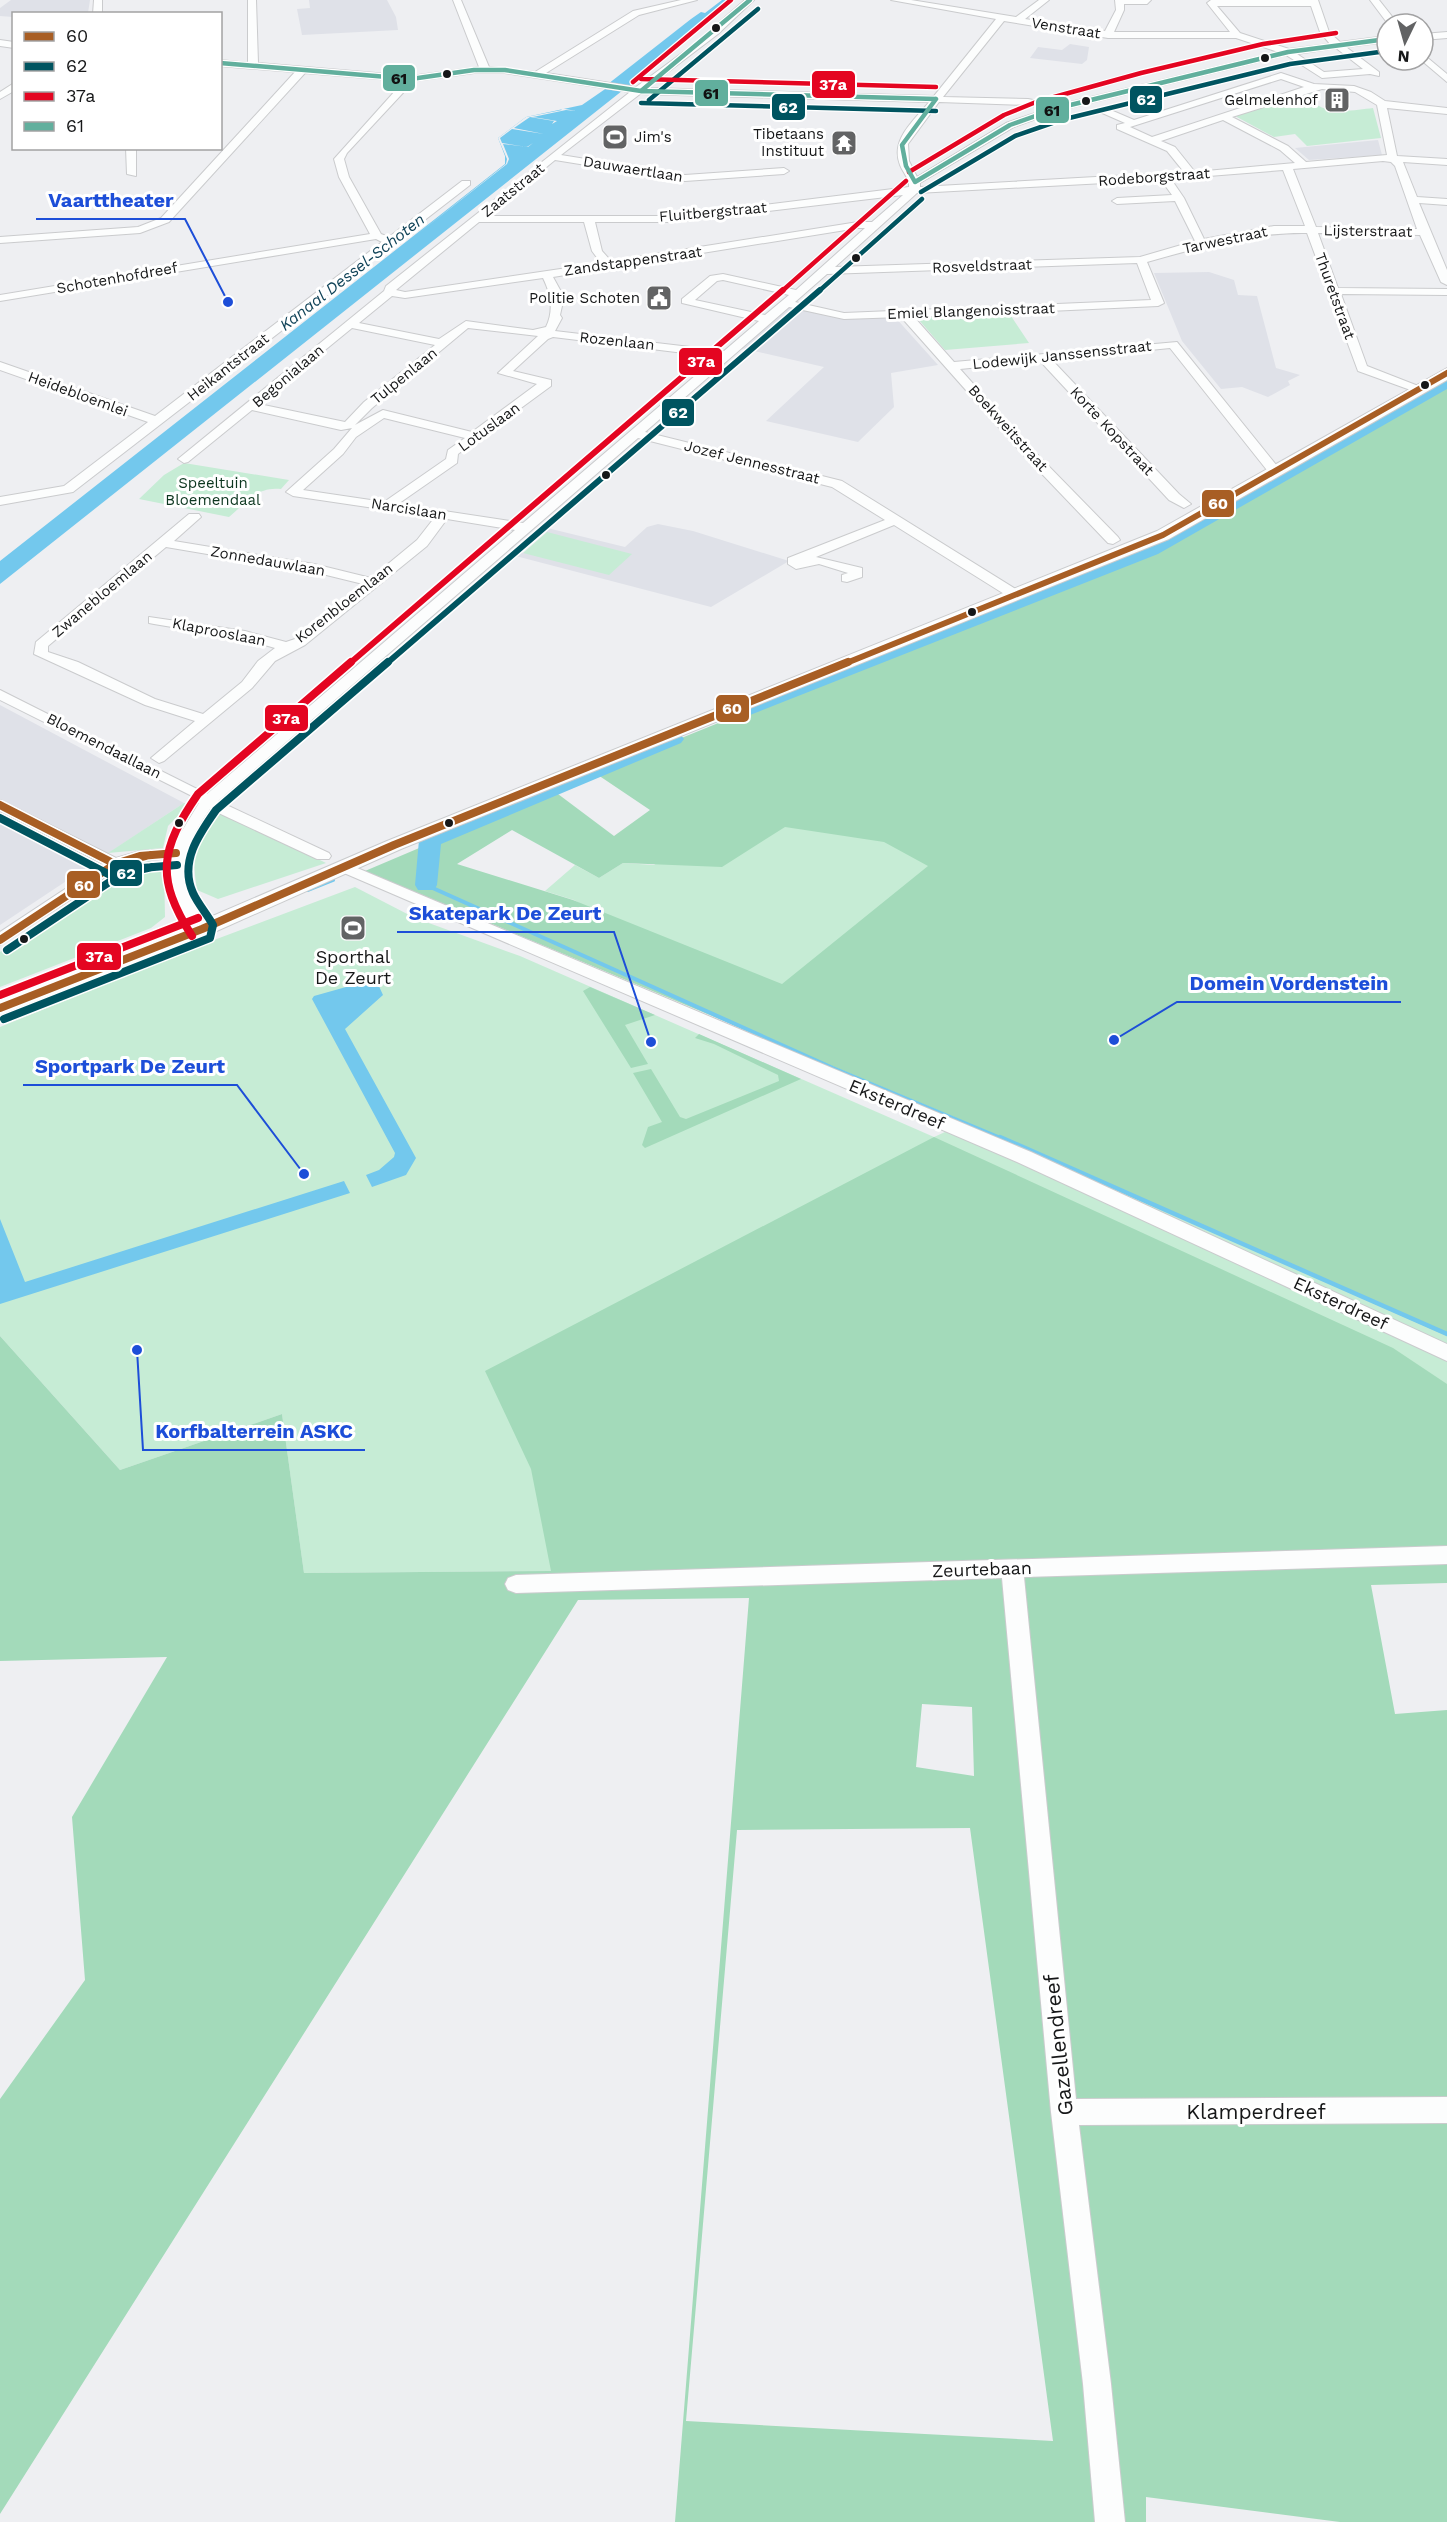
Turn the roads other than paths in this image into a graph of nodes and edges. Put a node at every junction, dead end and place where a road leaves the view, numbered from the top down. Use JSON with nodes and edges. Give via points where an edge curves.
{"nodes":[{"id":1,"x":252,"y":0,"type":"edge"},
{"id":2,"x":457,"y":0,"type":"edge"},
{"id":3,"x":693,"y":0,"type":"edge"},
{"id":4,"x":750,"y":0,"type":"edge"},
{"id":5,"x":895,"y":0,"type":"edge"},
{"id":6,"x":965,"y":0,"type":"edge"},
{"id":7,"x":1046,"y":0,"type":"edge"},
{"id":8,"x":1374,"y":0,"type":"edge"},
{"id":9,"x":1119,"y":1,"type":"edge"},
{"id":10,"x":1147,"y":1,"type":"edge"},
{"id":11,"x":1235,"y":1,"type":"edge"},
{"id":12,"x":1252,"y":1,"type":"edge"},
{"id":13,"x":1315,"y":2,"type":"edge"},
{"id":14,"x":951,"y":10,"type":"junction"},
{"id":15,"x":1384,"y":12,"type":"edge"},
{"id":16,"x":1002,"y":18,"type":"junction"},
{"id":17,"x":1017,"y":21,"type":"junction"},
{"id":18,"x":1237,"y":34,"type":"junction"},
{"id":19,"x":1108,"y":35,"type":"junction"},
{"id":20,"x":1375,"y":40,"type":"edge"},
{"id":21,"x":1338,"y":45,"type":"junction"},
{"id":22,"x":1288,"y":52,"type":"junction"},
{"id":23,"x":222,"y":63,"type":"edge"},
{"id":24,"x":253,"y":66,"type":"junction"},
{"id":25,"x":1435,"y":68,"type":"edge"},
{"id":26,"x":302,"y":70,"type":"junction"},
{"id":27,"x":485,"y":70,"type":"junction"},
{"id":28,"x":1373,"y":72,"type":"junction"},
{"id":29,"x":540,"y":75,"type":"junction"},
{"id":30,"x":1322,"y":78,"type":"junction"},
{"id":31,"x":411,"y":79,"type":"junction"},
{"id":32,"x":1447,"y":79,"type":"edge"},
{"id":33,"x":1313,"y":87,"type":"junction"},
{"id":34,"x":632,"y":90,"type":"junction"},
{"id":35,"x":1371,"y":95,"type":"junction"},
{"id":36,"x":936,"y":99,"type":"junction"},
{"id":37,"x":1382,"y":104,"type":"junction"},
{"id":38,"x":1058,"y":108,"type":"junction"},
{"id":39,"x":1103,"y":111,"type":"dead end"},
{"id":40,"x":1447,"y":111,"type":"edge"},
{"id":41,"x":1224,"y":117,"type":"junction"},
{"id":42,"x":1132,"y":124,"type":"junction"},
{"id":43,"x":1157,"y":138,"type":"junction"},
{"id":44,"x":131,"y":150,"type":"edge"},
{"id":45,"x":554,"y":157,"type":"junction"},
{"id":46,"x":1393,"y":158,"type":"junction"},
{"id":47,"x":1447,"y":162,"type":"edge"},
{"id":48,"x":1304,"y":165,"type":"junction"},
{"id":49,"x":1286,"y":167,"type":"junction"},
{"id":50,"x":784,"y":171,"type":"dead end"},
{"id":51,"x":132,"y":174,"type":"dead end"},
{"id":52,"x":1192,"y":175,"type":"junction"},
{"id":53,"x":1164,"y":177,"type":"junction"},
{"id":54,"x":466,"y":183,"type":"dead end"},
{"id":55,"x":915,"y":186,"type":"junction"},
{"id":56,"x":1179,"y":198,"type":"junction"},
{"id":57,"x":1414,"y":200,"type":"junction"},
{"id":58,"x":1117,"y":201,"type":"dead end"},
{"id":59,"x":1447,"y":202,"type":"edge"},
{"id":60,"x":588,"y":218,"type":"junction"},
{"id":61,"x":476,"y":219,"type":"junction"},
{"id":62,"x":875,"y":225,"type":"junction"},
{"id":63,"x":1311,"y":230,"type":"junction"},
{"id":64,"x":1424,"y":232,"type":"junction"},
{"id":65,"x":377,"y":236,"type":"junction"},
{"id":66,"x":0,"y":240,"type":"edge"},
{"id":67,"x":390,"y":240,"type":"junction"},
{"id":68,"x":1202,"y":243,"type":"junction"},
{"id":69,"x":1441,"y":252,"type":"edge"},
{"id":70,"x":1141,"y":260,"type":"junction"},
{"id":71,"x":608,"y":265,"type":"junction"},
{"id":72,"x":825,"y":271,"type":"junction"},
{"id":73,"x":546,"y":274,"type":"junction"},
{"id":74,"x":1447,"y":282,"type":"edge"},
{"id":75,"x":1332,"y":291,"type":"junction"},
{"id":76,"x":390,"y":292,"type":"junction"},
{"id":77,"x":1447,"y":292,"type":"edge"},
{"id":78,"x":796,"y":293,"type":"junction"},
{"id":79,"x":0,"y":298,"type":"edge"},
{"id":80,"x":785,"y":303,"type":"junction"},
{"id":81,"x":905,"y":314,"type":"junction"},
{"id":82,"x":766,"y":319,"type":"junction"},
{"id":83,"x":466,"y":324,"type":"joint"},
{"id":84,"x":353,"y":325,"type":"junction"},
{"id":85,"x":547,"y":334,"type":"junction"},
{"id":86,"x":747,"y":336,"type":"junction"},
{"id":87,"x":441,"y":343,"type":"junction"},
{"id":88,"x":709,"y":352,"type":"junction"},
{"id":89,"x":727,"y":355,"type":"junction"},
{"id":90,"x":1042,"y":356,"type":"junction"},
{"id":91,"x":0,"y":366,"type":"edge"},
{"id":92,"x":951,"y":366,"type":"junction"},
{"id":93,"x":1447,"y":373,"type":"edge"},
{"id":94,"x":26,"y":375,"type":"junction"},
{"id":95,"x":0,"y":380,"type":"edge"},
{"id":96,"x":1420,"y":389,"type":"junction"},
{"id":97,"x":252,"y":406,"type":"junction"},
{"id":98,"x":157,"y":422,"type":"junction"},
{"id":99,"x":635,"y":433,"type":"junction"},
{"id":100,"x":477,"y":437,"type":"junction"},
{"id":101,"x":184,"y":459,"type":"dead end"},
{"id":102,"x":1275,"y":471,"type":"junction"},
{"id":103,"x":293,"y":492,"type":"joint"},
{"id":104,"x":0,"y":501,"type":"edge"},
{"id":105,"x":1184,"y":504,"type":"dead end"},
{"id":106,"x":387,"y":506,"type":"junction"},
{"id":107,"x":444,"y":515,"type":"junction"},
{"id":108,"x":194,"y":517,"type":"dead end"},
{"id":109,"x":896,"y":520,"type":"junction"},
{"id":110,"x":516,"y":526,"type":"junction"},
{"id":111,"x":1113,"y":540,"type":"dead end"},
{"id":112,"x":164,"y":543,"type":"junction"},
{"id":113,"x":847,"y":578,"type":"dead end"},
{"id":114,"x":371,"y":582,"type":"junction"},
{"id":115,"x":1014,"y":594,"type":"junction"},
{"id":116,"x":154,"y":620,"type":"dead end"},
{"id":117,"x":284,"y":646,"type":"junction"},
{"id":118,"x":0,"y":694,"type":"edge"},
{"id":119,"x":204,"y":719,"type":"junction"},
{"id":120,"x":159,"y":758,"type":"dead end"},
{"id":121,"x":207,"y":802,"type":"junction"},
{"id":122,"x":0,"y":805,"type":"edge"},
{"id":123,"x":176,"y":853,"type":"junction"},
{"id":124,"x":323,"y":856,"type":"dead end"},
{"id":125,"x":114,"y":864,"type":"junction"},
{"id":126,"x":343,"y":867,"type":"junction"},
{"id":127,"x":198,"y":924,"type":"junction"},
{"id":128,"x":0,"y":940,"type":"edge"},
{"id":129,"x":0,"y":999,"type":"edge"},
{"id":130,"x":0,"y":1008,"type":"edge"},
{"id":131,"x":1447,"y":1353,"type":"edge"},
{"id":132,"x":1447,"y":1555,"type":"edge"},
{"id":133,"x":1012,"y":1568,"type":"junction"},
{"id":134,"x":516,"y":1584,"type":"dead end"},
{"id":135,"x":1447,"y":2110,"type":"edge"},
{"id":136,"x":1064,"y":2112,"type":"junction"},
{"id":137,"x":1110,"y":2522,"type":"edge"}],
"edges":[{"from":1,"to":24,"type":"street"},
{"from":2,"to":27,"type":"street"},
{"from":3,"to":29,"type":"street","via":[[636,13]]},
{"from":4,"to":34,"type":"street"},
{"from":5,"to":14,"type":"street","name":"Venstraat"},
{"from":6,"to":14,"type":"street"},
{"from":7,"to":17,"type":"street"},
{"from":8,"to":15,"type":"street"},
{"from":9,"to":10,"type":"street"},
{"from":9,"to":19,"type":"street","via":[[1120,10]]},
{"from":11,"to":12,"type":"street"},
{"from":11,"to":18,"type":"street","via":[[1211,3]]},
{"from":12,"to":13,"type":"street"},
{"from":13,"to":21,"type":"street","via":[[1327,36]]},
{"from":14,"to":16,"type":"street","name":"Venstraat"},
{"from":16,"to":17,"type":"street","name":"Venstraat"},
{"from":16,"to":36,"type":"street"},
{"from":17,"to":19,"type":"street","name":"Venstraat"},
{"from":18,"to":19,"type":"street","name":"Venstraat"},
{"from":18,"to":22,"type":"street"},
{"from":20,"to":21,"type":"street"},
{"from":21,"to":22,"type":"street"},
{"from":21,"to":28,"type":"street"},
{"from":22,"to":30,"type":"street"},
{"from":22,"to":38,"type":"street"},
{"from":23,"to":24,"type":"street"},
{"from":24,"to":26,"type":"street"},
{"from":25,"to":32,"type":"street"},
{"from":26,"to":31,"type":"street"},
{"from":26,"to":66,"type":"street","via":[[158,224],[140,230]]},
{"from":27,"to":29,"type":"street"},
{"from":27,"to":31,"type":"street"},
{"from":28,"to":30,"type":"street"},
{"from":28,"to":35,"type":"street","via":[[1381,82],[1370,90]]},
{"from":29,"to":34,"type":"street"},
{"from":30,"to":33,"type":"street"},
{"from":30,"to":35,"type":"street"},
{"from":31,"to":65,"type":"street","via":[[339,159],[344,177]]},
{"from":33,"to":41,"type":"street"},
{"from":33,"to":42,"type":"street","via":[[1281,76]]},
{"from":34,"to":36,"type":"street"},
{"from":34,"to":45,"type":"street","name":"Zaatstraat"},
{"from":35,"to":37,"type":"street"},
{"from":36,"to":38,"type":"street","via":[[1028,102]]},
{"from":36,"to":55,"type":"street","via":[[902,144]]},
{"from":37,"to":40,"type":"street"},
{"from":37,"to":46,"type":"street"},
{"from":38,"to":55,"type":"street","via":[[1010,125]]},
{"from":39,"to":42,"type":"street"},
{"from":41,"to":43,"type":"street"},
{"from":41,"to":48,"type":"street","via":[[1275,143]]},
{"from":42,"to":43,"type":"street","via":[[1121,127]]},
{"from":43,"to":52,"type":"street"},
{"from":44,"to":51,"type":"street"},
{"from":45,"to":50,"type":"street","name":"Dauwaertlaan","via":[[685,178]]},
{"from":45,"to":61,"type":"street","name":"Zaatstraat"},
{"from":46,"to":47,"type":"street","name":"Rodeborgstraat"},
{"from":46,"to":48,"type":"street","name":"Rodeborgstraat"},
{"from":46,"to":57,"type":"street","via":[[1399,162]]},
{"from":48,"to":49,"type":"street","name":"Rodeborgstraat"},
{"from":49,"to":52,"type":"street","name":"Rodeborgstraat"},
{"from":49,"to":63,"type":"street","name":"Thuretstraat"},
{"from":52,"to":53,"type":"street","name":"Rodeborgstraat"},
{"from":53,"to":55,"type":"street","name":"Rodeborgstraat"},
{"from":53,"to":56,"type":"street"},
{"from":54,"to":67,"type":"street","name":"Heikantstraat"},
{"from":55,"to":60,"type":"street","name":"Fluitbergstraat","via":[[676,219]]},
{"from":55,"to":62,"type":"street"},
{"from":56,"to":58,"type":"street"},
{"from":56,"to":68,"type":"street"},
{"from":57,"to":59,"type":"street"},
{"from":57,"to":64,"type":"street"},
{"from":60,"to":61,"type":"street","name":"Fluitbergstraat"},
{"from":60,"to":71,"type":"street","via":[[597,251]]},
{"from":61,"to":76,"type":"street","name":"Zaatstraat","via":[[390,288]]},
{"from":62,"to":71,"type":"street","name":"Zandstappenstraat"},
{"from":62,"to":72,"type":"street"},
{"from":63,"to":64,"type":"street","name":"Lijsterstraat"},
{"from":63,"to":68,"type":"street","name":"Tarwestraat","via":[[1274,229]]},
{"from":63,"to":75,"type":"street","name":"Thuretstraat"},
{"from":64,"to":69,"type":"street"},
{"from":65,"to":67,"type":"street"},
{"from":65,"to":79,"type":"street","name":"Schotenhofdreef"},
{"from":67,"to":98,"type":"street","name":"Heikantstraat"},
{"from":68,"to":70,"type":"street","name":"Tarwestraat"},
{"from":69,"to":74,"type":"street"},
{"from":70,"to":72,"type":"street","name":"Rosveldstraat"},
{"from":70,"to":81,"type":"street","name":"Emiel Blangenoisstraat","via":[[1158,303]]},
{"from":71,"to":73,"type":"street","name":"Zandstappenstraat"},
{"from":72,"to":78,"type":"street"},
{"from":73,"to":76,"type":"street","name":"Zandstappenstraat","via":[[405,295]]},
{"from":73,"to":85,"type":"street","via":[[558,297],[556,318]]},
{"from":75,"to":77,"type":"street"},
{"from":75,"to":96,"type":"street","name":"Thuretstraat","via":[[1362,368]]},
{"from":76,"to":84,"type":"street","name":"Begonialaan"},
{"from":78,"to":80,"type":"street"},
{"from":78,"to":82,"type":"street","via":[[723,277],[714,278],[686,301]]},
{"from":80,"to":81,"type":"street","name":"Emiel Blangenoisstraat","via":[[844,316]]},
{"from":80,"to":82,"type":"street"},
{"from":81,"to":92,"type":"street","name":"Boekweitstraat"},
{"from":82,"to":86,"type":"street"},
{"from":83,"to":85,"type":"street","name":"Rozenlaan"},
{"from":83,"to":87,"type":"street","name":"Tulpenlaan"},
{"from":84,"to":87,"type":"street"},
{"from":84,"to":97,"type":"street","name":"Begonialaan"},
{"from":85,"to":88,"type":"street","name":"Rozenlaan"},
{"from":85,"to":100,"type":"street","name":"Lotuslaan","via":[[504,373],[548,383]]},
{"from":86,"to":88,"type":"street","via":[[732,334]]},
{"from":86,"to":89,"type":"street"},
{"from":87,"to":97,"type":"street","name":"Tulpenlaan","via":[[349,426]]},
{"from":88,"to":89,"type":"street","name":"Rozenlaan"},
{"from":88,"to":110,"type":"street"},
{"from":89,"to":99,"type":"street"},
{"from":90,"to":92,"type":"street","name":"Lodewijk Janssensstraat"},
{"from":90,"to":102,"type":"street","name":"Lodewijk Janssensstraat","via":[[1173,344]]},
{"from":90,"to":105,"type":"street","name":"Korte Kopstraat"},
{"from":91,"to":94,"type":"street","name":"Heidebloemlei"},
{"from":92,"to":111,"type":"street","name":"Boekweitstraat"},
{"from":93,"to":96,"type":"main road"},
{"from":94,"to":95,"type":"street"},
{"from":94,"to":98,"type":"street","name":"Heidebloemlei"},
{"from":96,"to":102,"type":"main road"},
{"from":97,"to":101,"type":"street","name":"Begonialaan"},
{"from":98,"to":104,"type":"street","name":"Heikantstraat","via":[[63,491]]},
{"from":99,"to":109,"type":"street","name":"Jozef Jennesstraat","via":[[827,481]]},
{"from":99,"to":110,"type":"street"},
{"from":100,"to":103,"type":"street","name":"Tulpenlaan","via":[[383,414],[357,432]]},
{"from":100,"to":106,"type":"street","name":"Lotuslaan","via":[[452,453],[452,460],[429,478],[416,483]]},
{"from":102,"to":115,"type":"main road","via":[[1163,535]]},
{"from":103,"to":106,"type":"street","name":"Narcislaan"},
{"from":106,"to":107,"type":"street","name":"Narcislaan"},
{"from":107,"to":110,"type":"street","name":"Narcislaan"},
{"from":107,"to":114,"type":"street","name":"Korenbloemlaan","via":[[422,543]]},
{"from":108,"to":112,"type":"street","name":"Zwanebloemlaan"},
{"from":109,"to":113,"type":"street","via":[[815,550],[813,558],[857,571]]},
{"from":109,"to":115,"type":"street","name":"Jozef Jennesstraat"},
{"from":110,"to":121,"type":"street"},
{"from":112,"to":114,"type":"street","name":"Zonnedauwlaan","via":[[314,568]]},
{"from":112,"to":119,"type":"street","name":"Zwanebloemlaan","via":[[41,645],[41,654],[150,702]]},
{"from":114,"to":117,"type":"street","name":"Korenbloemlaan","via":[[300,642]]},
{"from":115,"to":126,"type":"main road"},
{"from":116,"to":117,"type":"street","name":"Klaprooslaan","via":[[245,635]]},
{"from":117,"to":119,"type":"street","name":"Korenbloemlaan","via":[[247,685]]},
{"from":118,"to":121,"type":"street","name":"Bloemendaallaan","via":[[195,792]]},
{"from":119,"to":120,"type":"street","name":"Korenbloemlaan"},
{"from":121,"to":123,"type":"street"},
{"from":121,"to":124,"type":"street"},
{"from":122,"to":125,"type":"street"},
{"from":123,"to":125,"type":"street","via":[[140,856]]},
{"from":123,"to":127,"type":"street","via":[[176,886]]},
{"from":125,"to":128,"type":"street"},
{"from":126,"to":127,"type":"main road"},
{"from":126,"to":131,"type":"street","name":"Eksterdreef","via":[[1024,1157]]},
{"from":127,"to":129,"type":"main road"},
{"from":127,"to":130,"type":"main road"},
{"from":132,"to":133,"type":"street","name":"Zeurtebaan"},
{"from":133,"to":134,"type":"street","name":"Zeurtebaan"},
{"from":133,"to":136,"type":"street","name":"Gazellendreef"},
{"from":135,"to":136,"type":"street","name":"Klamperdreef"},
{"from":136,"to":137,"type":"street","name":"Gazellendreef"}]}
